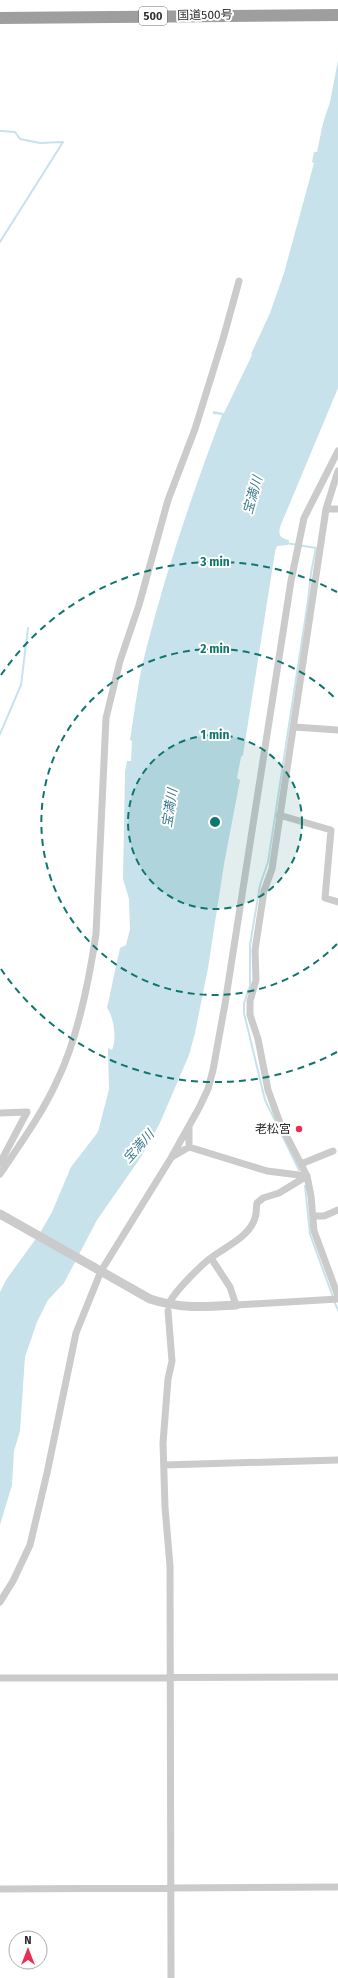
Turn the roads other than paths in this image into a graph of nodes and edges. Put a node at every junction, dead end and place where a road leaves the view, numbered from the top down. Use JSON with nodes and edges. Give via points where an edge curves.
{"nodes":[{"id":1,"x":338,"y":15,"type":"edge"},
{"id":2,"x":0,"y":18,"type":"edge"},
{"id":3,"x":239,"y":282,"type":"dead end"},
{"id":4,"x":338,"y":451,"type":"edge"},
{"id":5,"x":338,"y":471,"type":"edge"},
{"id":6,"x":326,"y":509,"type":"junction"},
{"id":7,"x":338,"y":509,"type":"edge"},
{"id":8,"x":294,"y":727,"type":"junction"},
{"id":9,"x":338,"y":730,"type":"edge"},
{"id":10,"x":279,"y":814,"type":"junction"},
{"id":11,"x":338,"y":902,"type":"edge"},
{"id":12,"x":0,"y":1113,"type":"edge"},
{"id":13,"x":189,"y":1126,"type":"junction"},
{"id":14,"x":189,"y":1147,"type":"junction"},
{"id":15,"x":333,"y":1152,"type":"dead end"},
{"id":16,"x":171,"y":1158,"type":"junction"},
{"id":17,"x":0,"y":1163,"type":"edge"},
{"id":18,"x":301,"y":1164,"type":"junction"},
{"id":19,"x":0,"y":1174,"type":"edge"},
{"id":20,"x":307,"y":1176,"type":"junction"},
{"id":21,"x":338,"y":1210,"type":"edge"},
{"id":22,"x":0,"y":1214,"type":"edge"},
{"id":23,"x":313,"y":1216,"type":"junction"},
{"id":24,"x":211,"y":1258,"type":"junction"},
{"id":25,"x":101,"y":1271,"type":"junction"},
{"id":26,"x":338,"y":1297,"type":"edge"},
{"id":27,"x":170,"y":1302,"type":"dead end"},
{"id":28,"x":236,"y":1305,"type":"junction"},
{"id":29,"x":168,"y":1311,"type":"dead end"},
{"id":30,"x":338,"y":1460,"type":"edge"},
{"id":31,"x":164,"y":1464,"type":"junction"},
{"id":32,"x":0,"y":1602,"type":"edge"},
{"id":33,"x":338,"y":1677,"type":"edge"},
{"id":34,"x":0,"y":1678,"type":"edge"},
{"id":35,"x":170,"y":1678,"type":"junction"},
{"id":36,"x":338,"y":1887,"type":"edge"},
{"id":37,"x":170,"y":1888,"type":"junction"},
{"id":38,"x":0,"y":1889,"type":"edge"},
{"id":39,"x":171,"y":1978,"type":"edge"}],
"edges":[{"from":1,"to":2,"type":"highway","name":"国道500号","number":"500"},
{"from":3,"to":19,"type":"street","via":[[195,429],[168,500],[140,604],[120,661],[106,718],[96,934],[91,970],[80,1015],[58,1080],[32,1127]]},
{"from":4,"to":13,"type":"street","via":[[309,506],[301,530],[213,1070],[208,1089]]},
{"from":5,"to":6,"type":"street"},
{"from":6,"to":7,"type":"street"},
{"from":6,"to":8,"type":"street"},
{"from":8,"to":9,"type":"street"},
{"from":8,"to":10,"type":"street"},
{"from":10,"to":11,"type":"street","via":[[331,830],[325,898]]},
{"from":10,"to":18,"type":"street","via":[[272,869],[264,891],[255,950],[256,980],[250,1001],[250,1015],[258,1039],[268,1090],[280,1123]]},
{"from":12,"to":17,"type":"street","via":[[27,1112]]},
{"from":13,"to":14,"type":"street"},
{"from":13,"to":16,"type":"street"},
{"from":14,"to":16,"type":"street"},
{"from":14,"to":20,"type":"street","via":[[267,1171]]},
{"from":15,"to":18,"type":"street"},
{"from":16,"to":25,"type":"street"},
{"from":18,"to":20,"type":"street"},
{"from":20,"to":23,"type":"street"},
{"from":20,"to":24,"type":"street","via":[[279,1193],[257,1202],[255,1218],[247,1231],[235,1243]]},
{"from":21,"to":23,"type":"street","via":[[324,1216]]},
{"from":22,"to":25,"type":"street"},
{"from":23,"to":26,"type":"street","via":[[314,1231]]},
{"from":24,"to":27,"type":"street","via":[[181,1286]]},
{"from":24,"to":28,"type":"street","via":[[230,1287]]},
{"from":25,"to":28,"type":"street","via":[[150,1299],[171,1306]]},
{"from":25,"to":32,"type":"street","via":[[70,1355],[30,1545]]},
{"from":26,"to":28,"type":"street"},
{"from":29,"to":31,"type":"street","via":[[172,1361],[163,1442]]},
{"from":30,"to":31,"type":"street"},
{"from":31,"to":35,"type":"street","via":[[170,1566]]},
{"from":33,"to":35,"type":"street"},
{"from":34,"to":35,"type":"street"},
{"from":35,"to":37,"type":"street"},
{"from":36,"to":37,"type":"street"},
{"from":37,"to":38,"type":"street"},
{"from":37,"to":39,"type":"street"}]}
